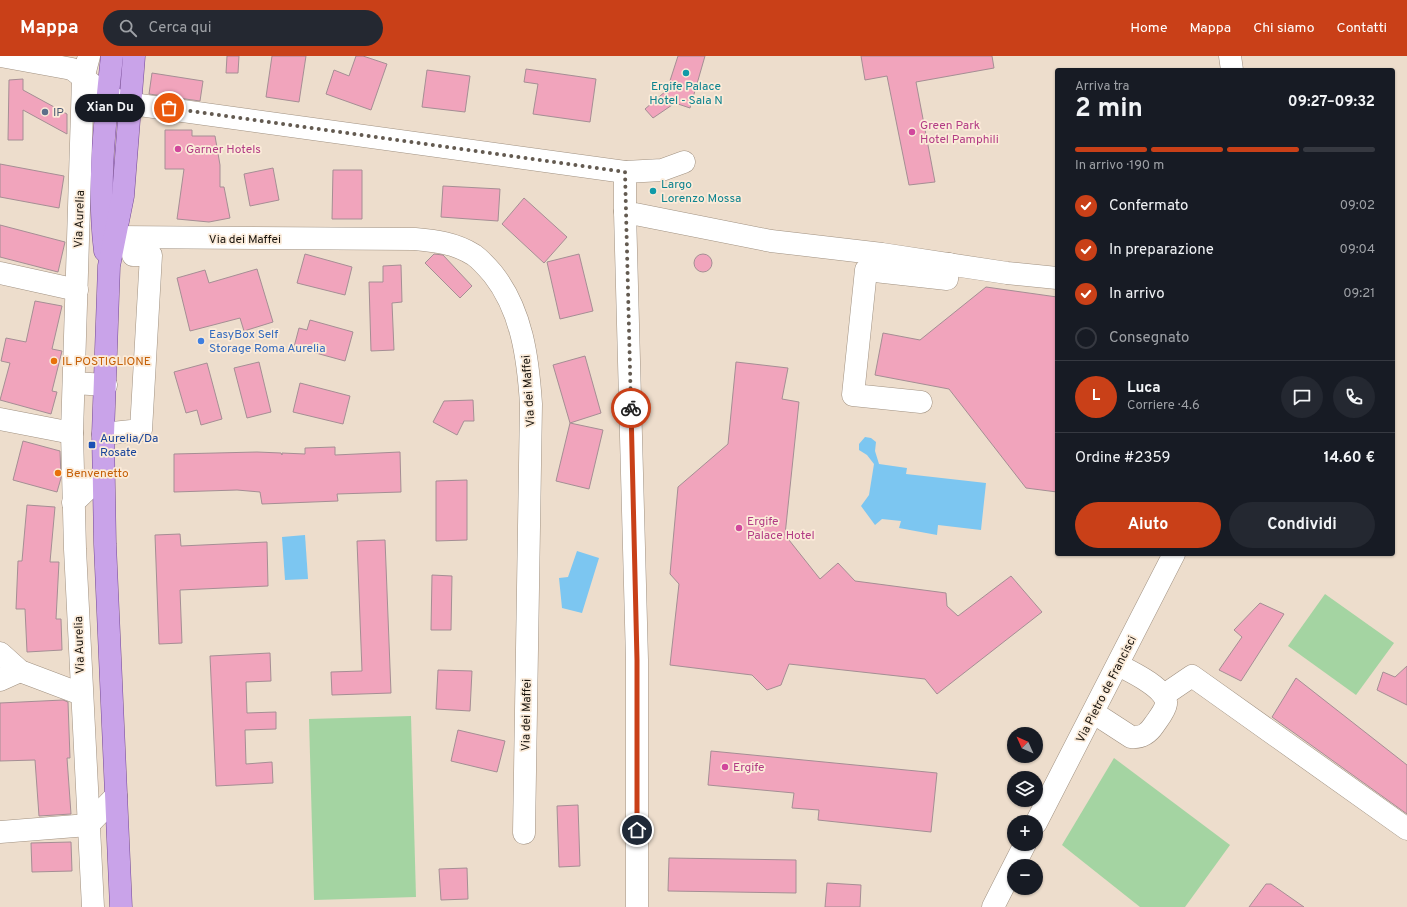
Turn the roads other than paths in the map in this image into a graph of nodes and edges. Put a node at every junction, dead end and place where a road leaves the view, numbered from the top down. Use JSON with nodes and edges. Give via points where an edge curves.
{"nodes":[{"id":1,"x":1,"y":56,"type":"edge"},
{"id":2,"x":89,"y":56,"type":"edge"},
{"id":3,"x":112,"y":56,"type":"edge"},
{"id":4,"x":134,"y":56,"type":"edge"},
{"id":5,"x":1230,"y":56,"type":"edge"},
{"id":6,"x":1232,"y":68,"type":"edge"},
{"id":7,"x":83,"y":78,"type":"junction"},
{"id":8,"x":108,"y":96,"type":"junction"},
{"id":9,"x":131,"y":103,"type":"junction"},
{"id":10,"x":684,"y":162,"type":"dead end"},
{"id":11,"x":625,"y":172,"type":"junction"},
{"id":12,"x":625,"y":212,"type":"junction"},
{"id":13,"x":124,"y":237,"type":"junction"},
{"id":14,"x":949,"y":264,"type":"junction"},
{"id":15,"x":109,"y":266,"type":"junction"},
{"id":16,"x":0,"y":273,"type":"edge"},
{"id":17,"x":1055,"y":278,"type":"edge"},
{"id":18,"x":77,"y":290,"type":"junction"},
{"id":19,"x":74,"y":383,"type":"junction"},
{"id":20,"x":106,"y":385,"type":"junction"},
{"id":21,"x":921,"y":402,"type":"dead end"},
{"id":22,"x":0,"y":419,"type":"edge"},
{"id":23,"x":72,"y":433,"type":"junction"},
{"id":24,"x":103,"y":434,"type":"junction"},
{"id":25,"x":104,"y":473,"type":"junction"},
{"id":26,"x":74,"y":503,"type":"junction"},
{"id":27,"x":1173,"y":556,"type":"edge"},
{"id":28,"x":0,"y":653,"type":"edge"},
{"id":29,"x":1118,"y":665,"type":"junction"},
{"id":30,"x":20,"y":671,"type":"junction"},
{"id":31,"x":0,"y":680,"type":"edge"},
{"id":32,"x":81,"y":694,"type":"junction"},
{"id":33,"x":1164,"y":695,"type":"junction"},
{"id":34,"x":1094,"y":713,"type":"junction"},
{"id":35,"x":116,"y":796,"type":"junction"},
{"id":36,"x":1040,"y":815,"type":"edge"},
{"id":37,"x":88,"y":825,"type":"junction"},
{"id":38,"x":1407,"y":828,"type":"edge"},
{"id":39,"x":0,"y":832,"type":"edge"},
{"id":40,"x":524,"y":833,"type":"dead end"},
{"id":41,"x":1021,"y":851,"type":"edge"},
{"id":42,"x":93,"y":907,"type":"edge"},
{"id":43,"x":121,"y":907,"type":"edge"},
{"id":44,"x":637,"y":907,"type":"edge"},
{"id":45,"x":993,"y":907,"type":"edge"}],
"edges":[{"from":1,"to":7,"type":"street","via":[[67,67]]},
{"from":2,"to":7,"type":"street","name":"Via Aurelia"},
{"from":3,"to":8,"type":"main road","name":"Via Aurelia"},
{"from":4,"to":9,"type":"main road","name":"Via Aurelia"},
{"from":5,"to":6,"type":"street"},
{"from":7,"to":8,"type":"street"},
{"from":7,"to":18,"type":"street","name":"Via Aurelia"},
{"from":8,"to":9,"type":"street"},
{"from":8,"to":15,"type":"main road","name":"Via Aurelia","via":[[102,159],[102,194],[104,239]]},
{"from":9,"to":11,"type":"street"},
{"from":9,"to":13,"type":"main road","name":"Via Aurelia","via":[[123,196]]},
{"from":10,"to":11,"type":"street","via":[[662,170]]},
{"from":11,"to":12,"type":"street"},
{"from":12,"to":14,"type":"street","via":[[771,241]]},
{"from":12,"to":44,"type":"street","via":[[637,652]]},
{"from":13,"to":15,"type":"main road","name":"Via Aurelia"},
{"from":13,"to":24,"type":"street","via":[[133,255],[151,255],[141,430]]},
{"from":13,"to":40,"type":"street","name":"Via dei Maffei","via":[[439,241],[475,255],[499,282],[523,337],[529,370],[531,404]]},
{"from":14,"to":17,"type":"street"},
{"from":14,"to":21,"type":"street","via":[[947,279],[866,270],[853,395]]},
{"from":15,"to":20,"type":"main road","name":"Via Aurelia"},
{"from":16,"to":18,"type":"street"},
{"from":18,"to":19,"type":"street","name":"Via Aurelia"},
{"from":19,"to":20,"type":"street"},
{"from":19,"to":23,"type":"street","name":"Via Aurelia"},
{"from":20,"to":24,"type":"main road","name":"Via Aurelia"},
{"from":22,"to":23,"type":"street"},
{"from":23,"to":26,"type":"street","name":"Via Aurelia"},
{"from":24,"to":25,"type":"main road","name":"Via Aurelia"},
{"from":25,"to":26,"type":"street"},
{"from":25,"to":35,"type":"main road","name":"Via Aurelia"},
{"from":26,"to":32,"type":"street","name":"Via Aurelia"},
{"from":27,"to":29,"type":"street","name":"Via Pietro de Francisci"},
{"from":28,"to":30,"type":"street"},
{"from":29,"to":33,"type":"street","via":[[1146,680]]},
{"from":29,"to":34,"type":"street","name":"Via Pietro de Francisci"},
{"from":30,"to":31,"type":"street"},
{"from":30,"to":32,"type":"street"},
{"from":32,"to":37,"type":"street","name":"Via Aurelia"},
{"from":33,"to":34,"type":"street","via":[[1166,705],[1163,712],[1149,732],[1138,738],[1131,737]]},
{"from":33,"to":38,"type":"street","via":[[1192,676]]},
{"from":34,"to":36,"type":"street","name":"Via Pietro de Francisci"},
{"from":35,"to":37,"type":"street"},
{"from":35,"to":43,"type":"main road","name":"Via Aurelia"},
{"from":37,"to":39,"type":"street"},
{"from":37,"to":42,"type":"street","name":"Via Aurelia"},
{"from":41,"to":45,"type":"street"}]}
